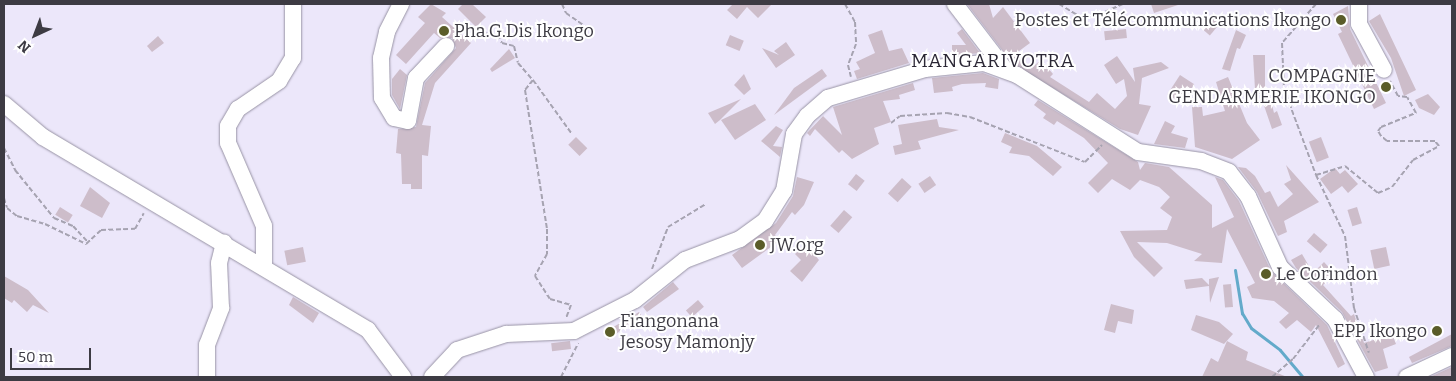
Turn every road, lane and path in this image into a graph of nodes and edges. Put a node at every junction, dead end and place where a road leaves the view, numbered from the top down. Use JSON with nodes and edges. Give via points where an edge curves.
{"nodes":[{"id":1,"x":293,"y":4,"type":"edge"},
{"id":2,"x":401,"y":4,"type":"edge"},
{"id":3,"x":562,"y":4,"type":"edge"},
{"id":4,"x":845,"y":4,"type":"edge"},
{"id":5,"x":955,"y":4,"type":"edge"},
{"id":6,"x":1059,"y":4,"type":"edge"},
{"id":7,"x":1123,"y":4,"type":"edge"},
{"id":8,"x":1316,"y":4,"type":"edge"},
{"id":9,"x":1359,"y":4,"type":"edge"},
{"id":10,"x":583,"y":25,"type":"dead end"},
{"id":11,"x":446,"y":46,"type":"joint"},
{"id":12,"x":1004,"y":68,"type":"junction"},
{"id":13,"x":1384,"y":70,"type":"joint"},
{"id":14,"x":533,"y":80,"type":"junction"},
{"id":15,"x":855,"y":88,"type":"junction"},
{"id":16,"x":4,"y":104,"type":"edge"},
{"id":17,"x":891,"y":124,"type":"dead end"},
{"id":18,"x":572,"y":134,"type":"dead end"},
{"id":19,"x":4,"y":148,"type":"edge"},
{"id":20,"x":1093,"y":156,"type":"dead end"},
{"id":21,"x":1316,"y":175,"type":"junction"},
{"id":22,"x":4,"y":198,"type":"edge"},
{"id":23,"x":706,"y":204,"type":"dead end"},
{"id":24,"x":154,"y":205,"type":"junction"},
{"id":25,"x":88,"y":242,"type":"junction"},
{"id":26,"x":224,"y":243,"type":"junction"},
{"id":27,"x":264,"y":265,"type":"junction"},
{"id":28,"x":650,"y":288,"type":"junction"},
{"id":29,"x":1330,"y":314,"type":"junction"},
{"id":30,"x":574,"y":331,"type":"junction"},
{"id":31,"x":1452,"y":356,"type":"edge"},
{"id":32,"x":1364,"y":374,"type":"edge"},
{"id":33,"x":207,"y":377,"type":"edge"},
{"id":34,"x":403,"y":377,"type":"edge"},
{"id":35,"x":432,"y":377,"type":"edge"},
{"id":36,"x":561,"y":377,"type":"edge"},
{"id":37,"x":1272,"y":377,"type":"edge"},
{"id":38,"x":1407,"y":377,"type":"edge"}],
"edges":[{"from":1,"to":27,"type":"street","via":[[293,58],[279,81],[238,109],[228,126],[228,143],[264,226]]},
{"from":2,"to":11,"type":"street","via":[[387,32],[381,58],[382,98],[389,114],[408,120],[412,113],[416,78]]},
{"from":3,"to":10,"type":"path","via":[[566,13]]},
{"from":4,"to":15,"type":"path","via":[[855,22],[856,44],[848,65]]},
{"from":5,"to":12,"type":"street"},
{"from":6,"to":7,"type":"path","via":[[1079,16],[1098,16]]},
{"from":8,"to":21,"type":"path","via":[[1282,43],[1284,89]]},
{"from":9,"to":13,"type":"street","via":[[1359,24]]},
{"from":11,"to":14,"type":"path","via":[[464,30],[497,35],[502,43],[514,46],[518,63]]},
{"from":12,"to":15,"type":"street","via":[[969,63],[925,69]]},
{"from":12,"to":29,"type":"street","via":[[1138,152],[1201,161],[1229,172],[1248,196],[1280,267]]},
{"from":13,"to":21,"type":"path","via":[[1398,96],[1407,97],[1416,113],[1381,127],[1378,131],[1381,136],[1387,141],[1435,141],[1439,146],[1413,160],[1392,187],[1378,193],[1345,166]]},
{"from":14,"to":18,"type":"path"},
{"from":14,"to":30,"type":"path","via":[[525,90],[547,229],[547,254],[535,276],[550,299],[571,305],[566,319]]},
{"from":15,"to":28,"type":"street","via":[[828,98],[807,116],[794,134],[784,191],[764,221],[740,238],[685,260]]},
{"from":16,"to":24,"type":"street","via":[[43,137]]},
{"from":17,"to":20,"type":"path","via":[[900,116],[946,113],[970,117],[1086,162]]},
{"from":19,"to":25,"type":"path","via":[[15,170],[54,218],[73,226]]},
{"from":21,"to":32,"type":"path","via":[[1344,236],[1354,308],[1371,358]]},
{"from":22,"to":25,"type":"path","via":[[7,208],[17,216],[44,224],[86,244]]},
{"from":23,"to":28,"type":"path","via":[[668,227],[653,259]]},
{"from":24,"to":25,"type":"path","via":[[135,228],[102,230]]},
{"from":24,"to":26,"type":"street"},
{"from":26,"to":27,"type":"street"},
{"from":26,"to":33,"type":"street","via":[[219,263],[221,308],[207,345]]},
{"from":27,"to":34,"type":"street","via":[[368,330]]},
{"from":28,"to":30,"type":"street","via":[[636,300]]},
{"from":29,"to":32,"type":"street"},
{"from":29,"to":37,"type":"path","via":[[1293,359]]},
{"from":30,"to":35,"type":"street","via":[[498,337],[458,350]]},
{"from":30,"to":36,"type":"path","via":[[580,341],[569,356]]},
{"from":31,"to":38,"type":"street"}]}
